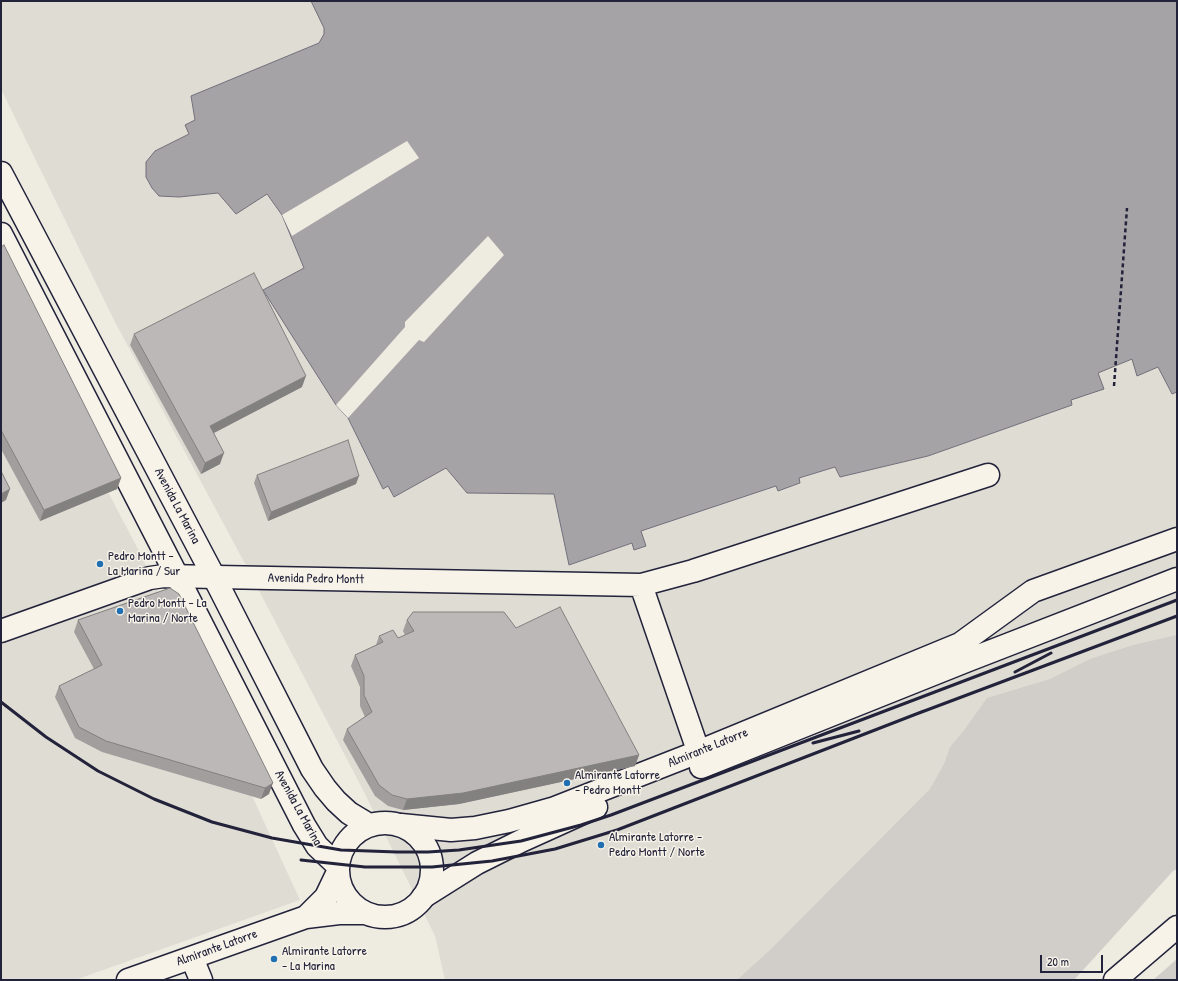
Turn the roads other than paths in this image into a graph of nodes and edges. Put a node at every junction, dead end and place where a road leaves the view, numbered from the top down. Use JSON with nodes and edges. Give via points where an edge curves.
{"nodes":[{"id":1,"x":1,"y":173,"type":"edge"},
{"id":2,"x":1,"y":234,"type":"edge"},
{"id":3,"x":988,"y":475,"type":"dead end"},
{"id":4,"x":1177,"y":539,"type":"edge"},
{"id":5,"x":177,"y":576,"type":"junction"},
{"id":6,"x":214,"y":577,"type":"junction"},
{"id":7,"x":1177,"y":579,"type":"edge"},
{"id":8,"x":641,"y":585,"type":"junction"},
{"id":9,"x":1,"y":630,"type":"edge"},
{"id":10,"x":963,"y":653,"type":"junction"},
{"id":11,"x":701,"y":759,"type":"junction"},
{"id":12,"x":368,"y":825,"type":"junction"},
{"id":13,"x":401,"y":826,"type":"junction"},
{"id":14,"x":337,"y":869,"type":"junction"},
{"id":15,"x":423,"y":897,"type":"junction"},
{"id":16,"x":365,"y":912,"type":"junction"},
{"id":17,"x":306,"y":917,"type":"junction"},
{"id":18,"x":1177,"y":927,"type":"edge"},
{"id":19,"x":192,"y":958,"type":"junction"},
{"id":20,"x":128,"y":980,"type":"edge"},
{"id":21,"x":201,"y":980,"type":"edge"},
{"id":22,"x":1115,"y":980,"type":"edge"}],
"edges":[{"from":1,"to":6,"type":"main road","name":"Avenida La Marina"},
{"from":2,"to":5,"type":"main road","name":"Avenida La Marina"},
{"from":3,"to":8,"type":"main road","name":"Avenida Pedro Montt","via":[[701,569]]},
{"from":4,"to":10,"type":"main road","via":[[1033,591]]},
{"from":5,"to":6,"type":"main road","name":"Avenida Pedro Montt"},
{"from":5,"to":9,"type":"main road","name":"Avenida Pedro Montt","via":[[150,578]]},
{"from":5,"to":14,"type":"main road","name":"Avenida La Marina","via":[[310,836]]},
{"from":6,"to":8,"type":"main road","name":"Avenida Pedro Montt"},
{"from":6,"to":12,"type":"main road","name":"Avenida La Marina","via":[[318,779],[345,809]]},
{"from":7,"to":10,"type":"main road"},
{"from":8,"to":11,"type":"main road"},
{"from":10,"to":11,"type":"main road","name":"Almirante Latorre"},
{"from":11,"to":13,"type":"main road","name":"Almirante Latorre","via":[[556,808],[509,821],[451,830]]},
{"from":11,"to":15,"type":"main road","name":"Almirante Latorre","via":[[523,840],[477,863]]},
{"from":12,"to":13,"type":"main road","name":"Almirante Latorre","via":[[385,822]]},
{"from":12,"to":14,"type":"main road","name":"Almirante Latorre","via":[[346,842]]},
{"from":13,"to":15,"type":"main road","name":"Almirante Latorre","via":[[418,836],[430,857],[431,875]]},
{"from":14,"to":16,"type":"main road","name":"Almirante Latorre","via":[[340,886],[346,897],[354,906]]},
{"from":14,"to":17,"type":"main road","name":"Almirante Latorre","via":[[326,896]]},
{"from":15,"to":16,"type":"main road","name":"Almirante Latorre","via":[[416,905],[397,915],[375,916]]},
{"from":16,"to":17,"type":"main road","name":"Almirante Latorre"},
{"from":17,"to":19,"type":"main road","name":"Almirante Latorre"},
{"from":18,"to":22,"type":"main road"},
{"from":19,"to":20,"type":"main road","name":"Almirante Latorre"},
{"from":19,"to":21,"type":"main road"}]}
